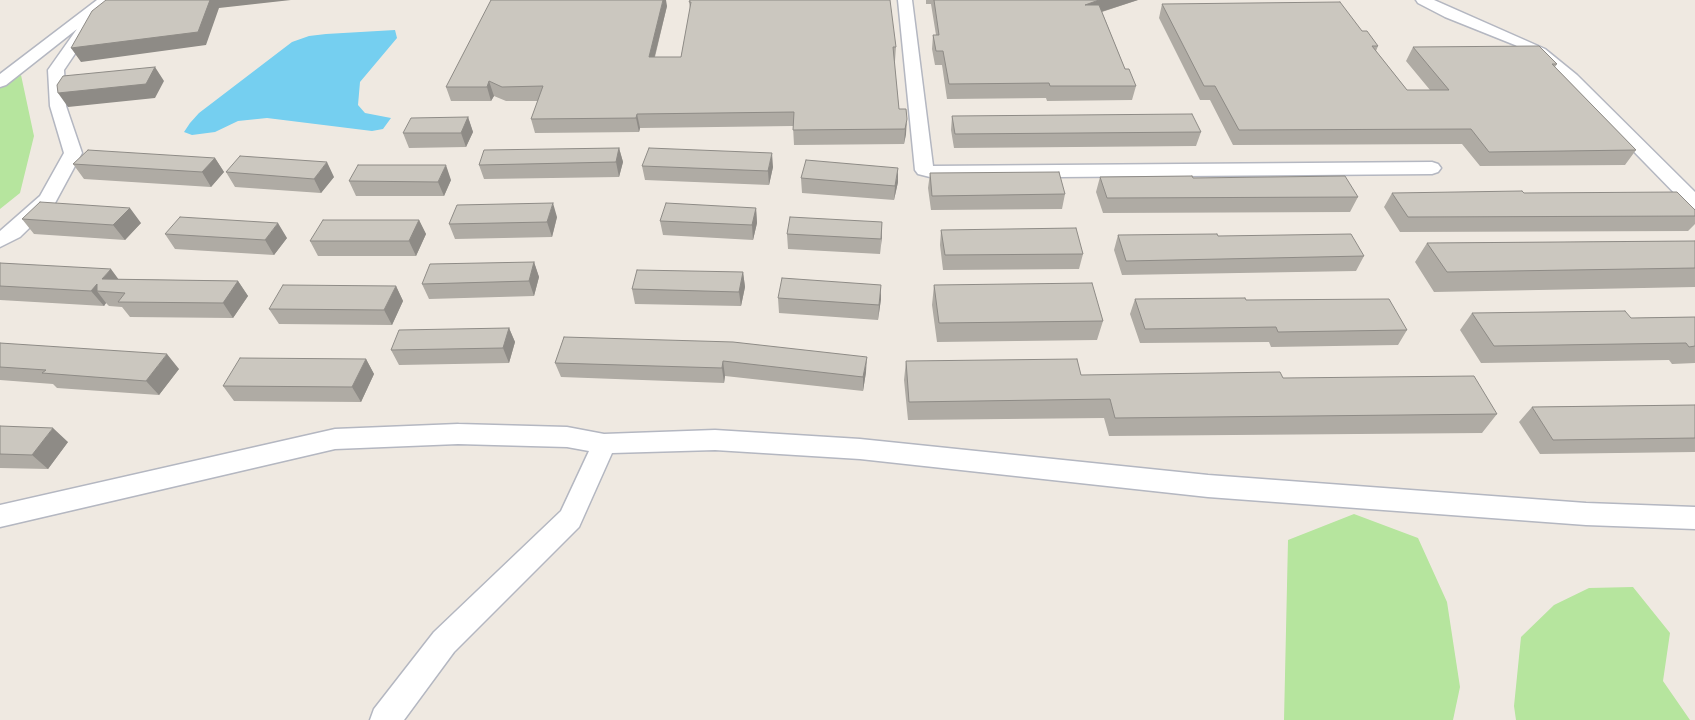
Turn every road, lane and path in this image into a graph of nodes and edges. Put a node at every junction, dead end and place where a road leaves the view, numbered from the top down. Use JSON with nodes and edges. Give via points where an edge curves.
{"nodes":[{"id":1,"x":905,"y":0,"type":"edge"},
{"id":2,"x":1423,"y":0,"type":"edge"},
{"id":3,"x":113,"y":2,"type":"edge"},
{"id":4,"x":0,"y":60,"type":"edge"},
{"id":5,"x":26,"y":60,"type":"junction"},
{"id":6,"x":0,"y":82,"type":"edge"},
{"id":7,"x":1432,"y":168,"type":"dead end"},
{"id":8,"x":1695,"y":202,"type":"edge"},
{"id":9,"x":0,"y":240,"type":"edge"},
{"id":10,"x":604,"y":444,"type":"junction"},
{"id":11,"x":0,"y":516,"type":"edge"},
{"id":12,"x":1695,"y":518,"type":"edge"},
{"id":13,"x":385,"y":720,"type":"edge"}],
"edges":[{"from":1,"to":7,"type":"street","via":[[924,170]]},
{"from":2,"to":8,"type":"street","via":[[1539,52],[1571,78]]},
{"from":3,"to":5,"type":"street"},
{"from":3,"to":9,"type":"street","via":[[86,27],[56,70],[58,106],[73,153],[48,199]]},
{"from":4,"to":5,"type":"street"},
{"from":5,"to":6,"type":"street"},
{"from":10,"to":11,"type":"street","via":[[568,438],[458,434],[335,439]]},
{"from":10,"to":12,"type":"street","via":[[715,440],[860,448],[1208,486],[1576,513]]},
{"from":10,"to":13,"type":"street","via":[[570,520],[444,642]]}]}
